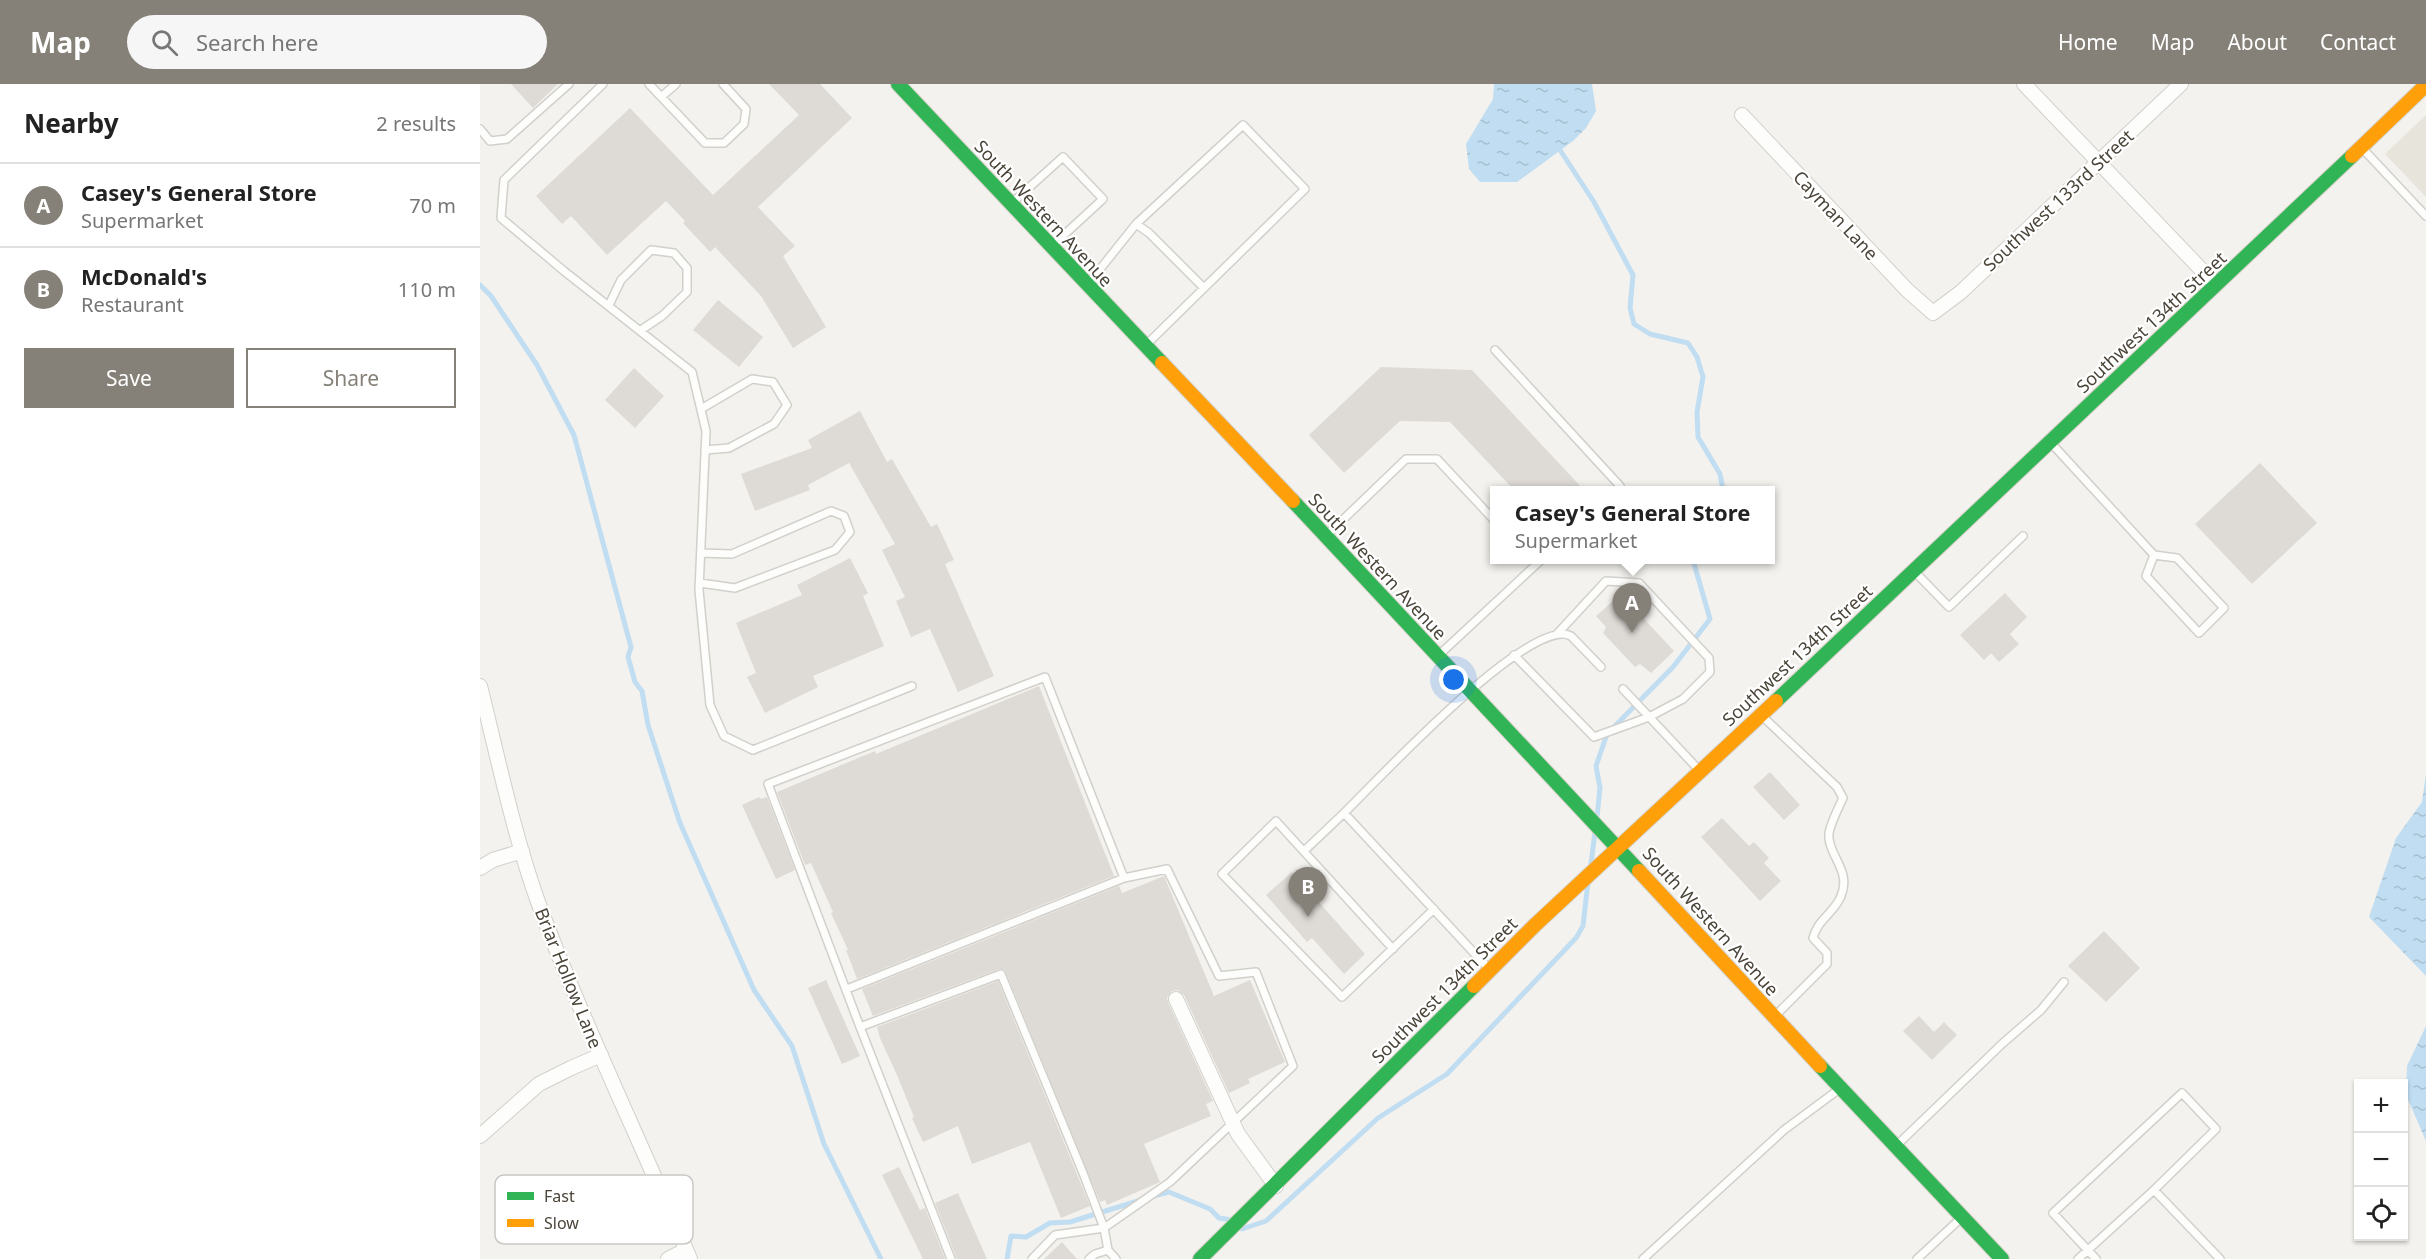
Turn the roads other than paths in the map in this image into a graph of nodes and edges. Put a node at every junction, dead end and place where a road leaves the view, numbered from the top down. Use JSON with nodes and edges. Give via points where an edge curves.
{"nodes":[{"id":1,"x":569,"y":84,"type":"edge"},
{"id":2,"x":603,"y":84,"type":"edge"},
{"id":3,"x":649,"y":84,"type":"edge"},
{"id":4,"x":676,"y":84,"type":"edge"},
{"id":5,"x":723,"y":84,"type":"edge"},
{"id":6,"x":898,"y":84,"type":"edge"},
{"id":7,"x":2024,"y":84,"type":"edge"},
{"id":8,"x":2181,"y":84,"type":"edge"},
{"id":9,"x":2426,"y":85,"type":"edge"},
{"id":10,"x":661,"y":97,"type":"junction"},
{"id":11,"x":1742,"y":115,"type":"dead end"},
{"id":12,"x":480,"y":129,"type":"edge"},
{"id":13,"x":2361,"y":147,"type":"junction"},
{"id":14,"x":2097,"y":162,"type":"junction"},
{"id":15,"x":1011,"y":204,"type":"junction"},
{"id":16,"x":2426,"y":216,"type":"edge"},
{"id":17,"x":1136,"y":224,"type":"junction"},
{"id":18,"x":1051,"y":247,"type":"junction"},
{"id":19,"x":1088,"y":285,"type":"junction"},
{"id":20,"x":2216,"y":285,"type":"junction"},
{"id":21,"x":1204,"y":288,"type":"junction"},
{"id":22,"x":609,"y":305,"type":"junction"},
{"id":23,"x":1933,"y":313,"type":"joint"},
{"id":24,"x":641,"y":330,"type":"junction"},
{"id":25,"x":1145,"y":346,"type":"junction"},
{"id":26,"x":1495,"y":350,"type":"dead end"},
{"id":27,"x":701,"y":409,"type":"junction"},
{"id":28,"x":2050,"y":442,"type":"junction"},
{"id":29,"x":705,"y":450,"type":"junction"},
{"id":30,"x":1620,"y":486,"type":"edge"},
{"id":31,"x":1490,"y":515,"type":"edge"},
{"id":32,"x":2024,"y":536,"type":"dead end"},
{"id":33,"x":1325,"y":537,"type":"junction"},
{"id":34,"x":701,"y":553,"type":"junction"},
{"id":35,"x":2154,"y":555,"type":"junction"},
{"id":36,"x":1534,"y":564,"type":"edge"},
{"id":37,"x":1915,"y":571,"type":"junction"},
{"id":38,"x":700,"y":583,"type":"junction"},
{"id":39,"x":1557,"y":634,"type":"junction"},
{"id":40,"x":1514,"y":655,"type":"junction"},
{"id":41,"x":1438,"y":656,"type":"junction"},
{"id":42,"x":1601,"y":667,"type":"dead end"},
{"id":43,"x":480,"y":686,"type":"edge"},
{"id":44,"x":912,"y":686,"type":"dead end"},
{"id":45,"x":1623,"y":689,"type":"dead end"},
{"id":46,"x":1470,"y":690,"type":"junction"},
{"id":47,"x":1760,"y":714,"type":"junction"},
{"id":48,"x":1649,"y":717,"type":"junction"},
{"id":49,"x":1699,"y":770,"type":"junction"},
{"id":50,"x":1344,"y":813,"type":"junction"},
{"id":51,"x":1618,"y":846,"type":"junction"},
{"id":52,"x":522,"y":851,"type":"junction"},
{"id":53,"x":1304,"y":851,"type":"junction"},
{"id":54,"x":480,"y":868,"type":"edge"},
{"id":55,"x":1124,"y":878,"type":"junction"},
{"id":56,"x":1434,"y":909,"type":"junction"},
{"id":57,"x":1393,"y":949,"type":"junction"},
{"id":58,"x":1489,"y":969,"type":"junction"},
{"id":59,"x":2064,"y":982,"type":"dead end"},
{"id":60,"x":847,"y":989,"type":"junction"},
{"id":61,"x":1176,"y":999,"type":"dead end"},
{"id":62,"x":1774,"y":1017,"type":"junction"},
{"id":63,"x":860,"y":1027,"type":"junction"},
{"id":64,"x":601,"y":1056,"type":"junction"},
{"id":65,"x":1840,"y":1088,"type":"junction"},
{"id":66,"x":1233,"y":1123,"type":"junction"},
{"id":67,"x":480,"y":1136,"type":"edge"},
{"id":68,"x":1895,"y":1146,"type":"junction"},
{"id":69,"x":653,"y":1175,"type":"edge"},
{"id":70,"x":1276,"y":1185,"type":"junction"},
{"id":71,"x":2154,"y":1190,"type":"junction"},
{"id":72,"x":1962,"y":1217,"type":"junction"},
{"id":73,"x":1104,"y":1228,"type":"junction"},
{"id":74,"x":1108,"y":1250,"type":"junction"},
{"id":75,"x":2088,"y":1250,"type":"junction"},
{"id":76,"x":688,"y":1254,"type":"edge"},
{"id":77,"x":668,"y":1259,"type":"edge"},
{"id":78,"x":951,"y":1259,"type":"edge"},
{"id":79,"x":1032,"y":1259,"type":"edge"},
{"id":80,"x":1089,"y":1259,"type":"edge"},
{"id":81,"x":1116,"y":1259,"type":"edge"},
{"id":82,"x":1200,"y":1259,"type":"edge"},
{"id":83,"x":1643,"y":1259,"type":"edge"},
{"id":84,"x":1917,"y":1259,"type":"edge"},
{"id":85,"x":2002,"y":1259,"type":"edge"},
{"id":86,"x":2078,"y":1259,"type":"edge"},
{"id":87,"x":2096,"y":1259,"type":"edge"},
{"id":88,"x":2220,"y":1259,"type":"edge"}],
"edges":[{"from":1,"to":12,"type":"lane","via":[[507,139],[490,141]]},
{"from":2,"to":22,"type":"lane","via":[[504,180],[501,218]]},
{"from":3,"to":10,"type":"lane"},
{"from":4,"to":10,"type":"lane"},
{"from":5,"to":10,"type":"lane","via":[[746,109],[744,124],[724,143],[705,143]]},
{"from":6,"to":15,"type":"main road","name":"South Western Avenue"},
{"from":7,"to":14,"type":"street"},
{"from":8,"to":14,"type":"street","name":"Southwest 133rd Street"},
{"from":9,"to":13,"type":"main road","name":"Southwest 134th Street"},
{"from":11,"to":23,"type":"street","name":"Cayman Lane"},
{"from":13,"to":16,"type":"lane"},
{"from":13,"to":20,"type":"main road","name":"Southwest 134th Street"},
{"from":14,"to":20,"type":"street"},
{"from":14,"to":23,"type":"street","name":"Southwest 133rd Street","via":[[1961,292]]},
{"from":15,"to":18,"type":"main road","name":"South Western Avenue"},
{"from":15,"to":18,"type":"lane","via":[[1063,157],[1103,199]]},
{"from":17,"to":19,"type":"lane"},
{"from":17,"to":21,"type":"lane"},
{"from":17,"to":21,"type":"lane","via":[[1244,125],[1305,189]]},
{"from":18,"to":19,"type":"main road","name":"South Western Avenue"},
{"from":19,"to":25,"type":"main road","name":"South Western Avenue"},
{"from":20,"to":28,"type":"main road","name":"Southwest 134th Street"},
{"from":21,"to":25,"type":"lane"},
{"from":22,"to":24,"type":"lane"},
{"from":22,"to":24,"type":"lane","via":[[621,280],[651,250],[674,253],[687,268],[687,292]]},
{"from":24,"to":27,"type":"lane","via":[[692,372]]},
{"from":25,"to":33,"type":"main road","name":"South Western Avenue"},
{"from":26,"to":30,"type":"lane"},
{"from":27,"to":29,"type":"lane"},
{"from":27,"to":29,"type":"lane","via":[[752,379],[773,382],[787,405],[774,424],[729,448]]},
{"from":28,"to":35,"type":"lane"},
{"from":28,"to":37,"type":"main road","name":"Southwest 134th Street"},
{"from":29,"to":34,"type":"lane"},
{"from":31,"to":33,"type":"lane","via":[[1437,459],[1406,459]]},
{"from":32,"to":37,"type":"lane","via":[[1949,607]]},
{"from":33,"to":41,"type":"main road","name":"South Western Avenue"},
{"from":34,"to":38,"type":"lane"},
{"from":34,"to":38,"type":"lane","via":[[732,554],[831,511],[844,516],[850,532],[835,550],[735,588]]},
{"from":35,"to":35,"type":"lane","via":[[2146,576],[2199,633],[2224,608],[2178,558]]},
{"from":36,"to":41,"type":"lane"},
{"from":37,"to":47,"type":"main road","name":"Southwest 134th Street"},
{"from":38,"to":44,"type":"lane","via":[[710,705],[724,736],[753,750]]},
{"from":39,"to":40,"type":"lane"},
{"from":39,"to":42,"type":"lane","via":[[1570,636]]},
{"from":39,"to":48,"type":"lane","via":[[1606,581],[1639,583],[1709,657],[1710,672],[1683,699]]},
{"from":40,"to":46,"type":"lane"},
{"from":40,"to":48,"type":"lane","via":[[1593,737]]},
{"from":41,"to":46,"type":"main road","name":"South Western Avenue"},
{"from":43,"to":52,"type":"street","name":"Briar Hollow Lane"},
{"from":45,"to":48,"type":"lane"},
{"from":46,"to":50,"type":"lane"},
{"from":46,"to":51,"type":"main road","name":"South Western Avenue"},
{"from":47,"to":49,"type":"main road","name":"Southwest 134th Street"},
{"from":47,"to":62,"type":"lane","via":[[1837,787],[1843,798],[1829,834],[1844,874],[1841,896],[1815,928],[1813,938],[1827,953],[1827,964]]},
{"from":48,"to":49,"type":"lane"},
{"from":49,"to":51,"type":"main road","name":"Southwest 134th Street"},
{"from":50,"to":53,"type":"lane"},
{"from":50,"to":56,"type":"lane"},
{"from":51,"to":58,"type":"main road","name":"Southwest 134th Street"},
{"from":51,"to":62,"type":"main road","name":"South Western Avenue"},
{"from":52,"to":54,"type":"street"},
{"from":52,"to":64,"type":"street","name":"Briar Hollow Lane"},
{"from":53,"to":57,"type":"lane"},
{"from":53,"to":57,"type":"lane","via":[[1276,821],[1222,874],[1342,997]]},
{"from":55,"to":60,"type":"lane"},
{"from":55,"to":60,"type":"lane","via":[[1045,677],[768,784]]},
{"from":55,"to":66,"type":"lane","via":[[1167,869],[1219,976],[1256,972],[1293,1066]]},
{"from":56,"to":57,"type":"lane"},
{"from":56,"to":58,"type":"lane"},
{"from":58,"to":70,"type":"main road","name":"Southwest 134th Street"},
{"from":59,"to":68,"type":"lane","via":[[2041,1010]]},
{"from":60,"to":63,"type":"lane"},
{"from":61,"to":66,"type":"street"},
{"from":62,"to":65,"type":"main road","name":"South Western Avenue"},
{"from":63,"to":73,"type":"lane","via":[[1001,974]]},
{"from":63,"to":78,"type":"lane"},
{"from":64,"to":67,"type":"street","via":[[538,1084]]},
{"from":64,"to":69,"type":"street","name":"Briar Hollow Lane"},
{"from":65,"to":68,"type":"main road","name":"South Western Avenue"},
{"from":65,"to":83,"type":"lane","via":[[1784,1130]]},
{"from":66,"to":70,"type":"street"},
{"from":66,"to":73,"type":"lane","via":[[1170,1182]]},
{"from":68,"to":72,"type":"main road","name":"South Western Avenue"},
{"from":70,"to":82,"type":"main road","name":"Southwest 134th Street"},
{"from":71,"to":75,"type":"lane"},
{"from":71,"to":75,"type":"lane","via":[[2216,1129],[2182,1093],[2053,1213]]},
{"from":71,"to":88,"type":"lane"},
{"from":72,"to":84,"type":"lane"},
{"from":72,"to":85,"type":"main road","name":"South Western Avenue"},
{"from":73,"to":74,"type":"lane"},
{"from":73,"to":79,"type":"lane","via":[[1055,1235]]},
{"from":74,"to":80,"type":"lane"},
{"from":74,"to":81,"type":"lane"},
{"from":75,"to":86,"type":"lane"},
{"from":75,"to":87,"type":"lane"},
{"from":76,"to":77,"type":"street"}]}
